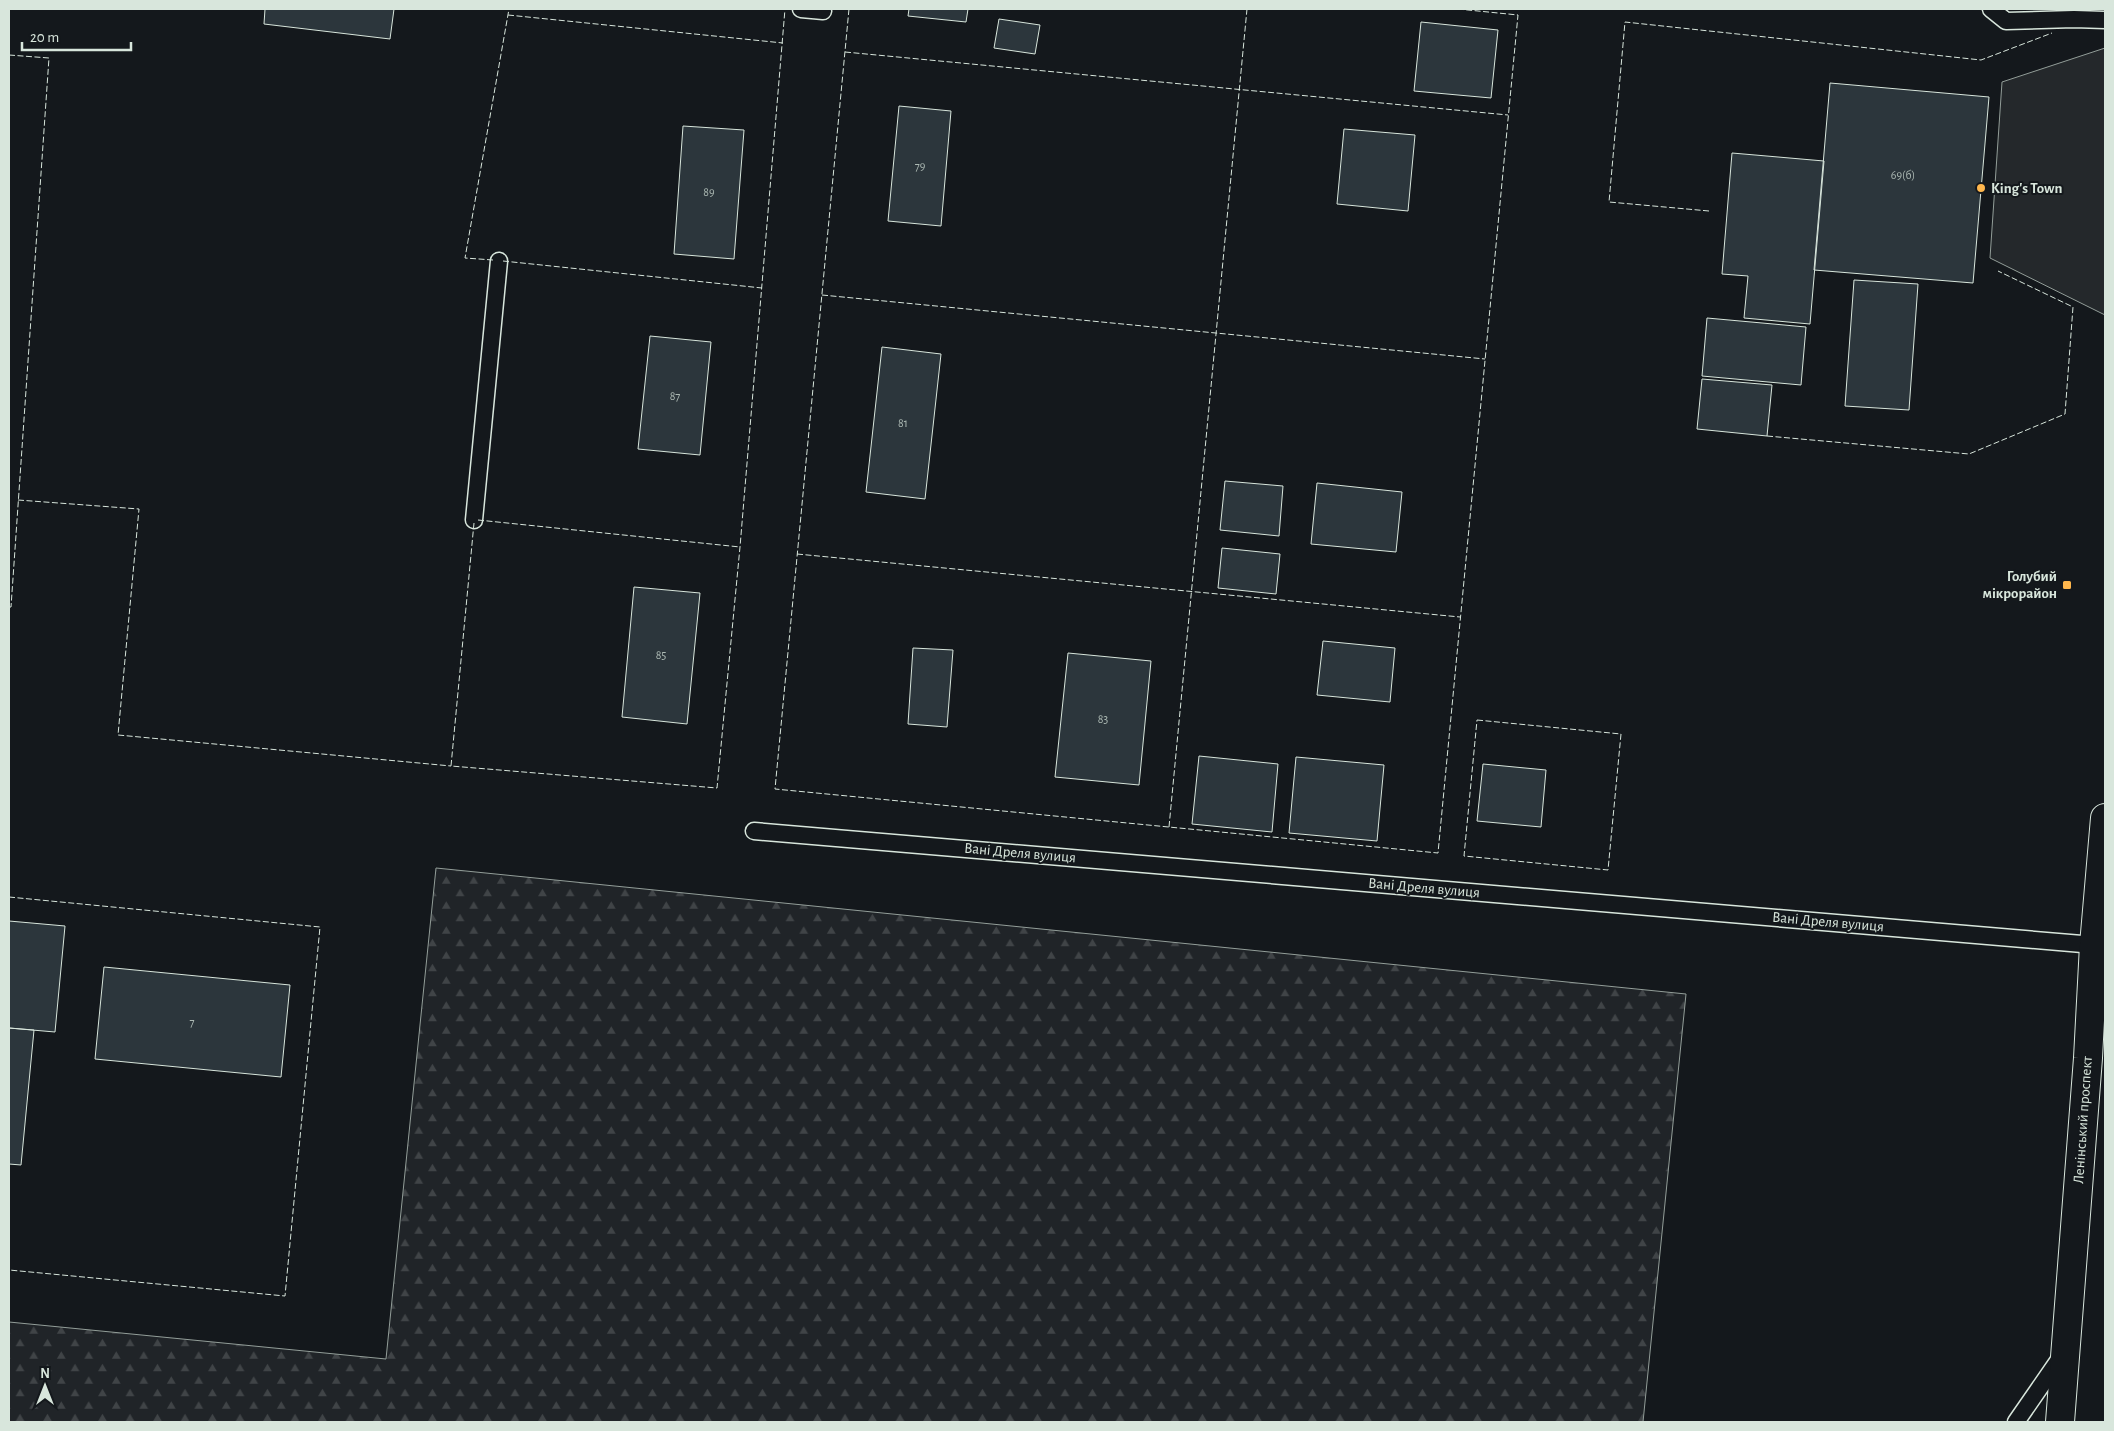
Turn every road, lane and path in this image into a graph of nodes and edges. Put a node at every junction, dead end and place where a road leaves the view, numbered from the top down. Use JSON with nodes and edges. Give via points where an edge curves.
{"nodes":[{"id":1,"x":802,"y":9,"type":"edge"},
{"id":2,"x":1991,"y":9,"type":"edge"},
{"id":3,"x":823,"y":12,"type":"dead end"},
{"id":4,"x":2105,"y":20,"type":"edge"},
{"id":5,"x":499,"y":261,"type":"dead end"},
{"id":6,"x":474,"y":520,"type":"dead end"},
{"id":7,"x":2105,"y":818,"type":"edge"},
{"id":8,"x":754,"y":830,"type":"dead end"},
{"id":9,"x":2094,"y":945,"type":"junction"},
{"id":10,"x":2097,"y":1058,"type":"edge"},
{"id":11,"x":2065,"y":1350,"type":"junction"},
{"id":12,"x":2016,"y":1422,"type":"edge"},
{"id":13,"x":2060,"y":1422,"type":"edge"}],
"edges":[{"from":1,"to":3,"type":"lane"},
{"from":2,"to":4,"type":"lane","via":[[2006,21]]},
{"from":5,"to":6,"type":"lane"},
{"from":7,"to":9,"type":"main road","name":"Ленінський проспект"},
{"from":8,"to":9,"type":"lane","name":"Вані Дреля вулиця"},
{"from":9,"to":10,"type":"main road","name":"Ленінський проспект"},
{"from":10,"to":11,"type":"main road","name":"Ленінський проспект"},
{"from":11,"to":12,"type":"lane"},
{"from":11,"to":13,"type":"main road","name":"Ленінський проспект"}]}
